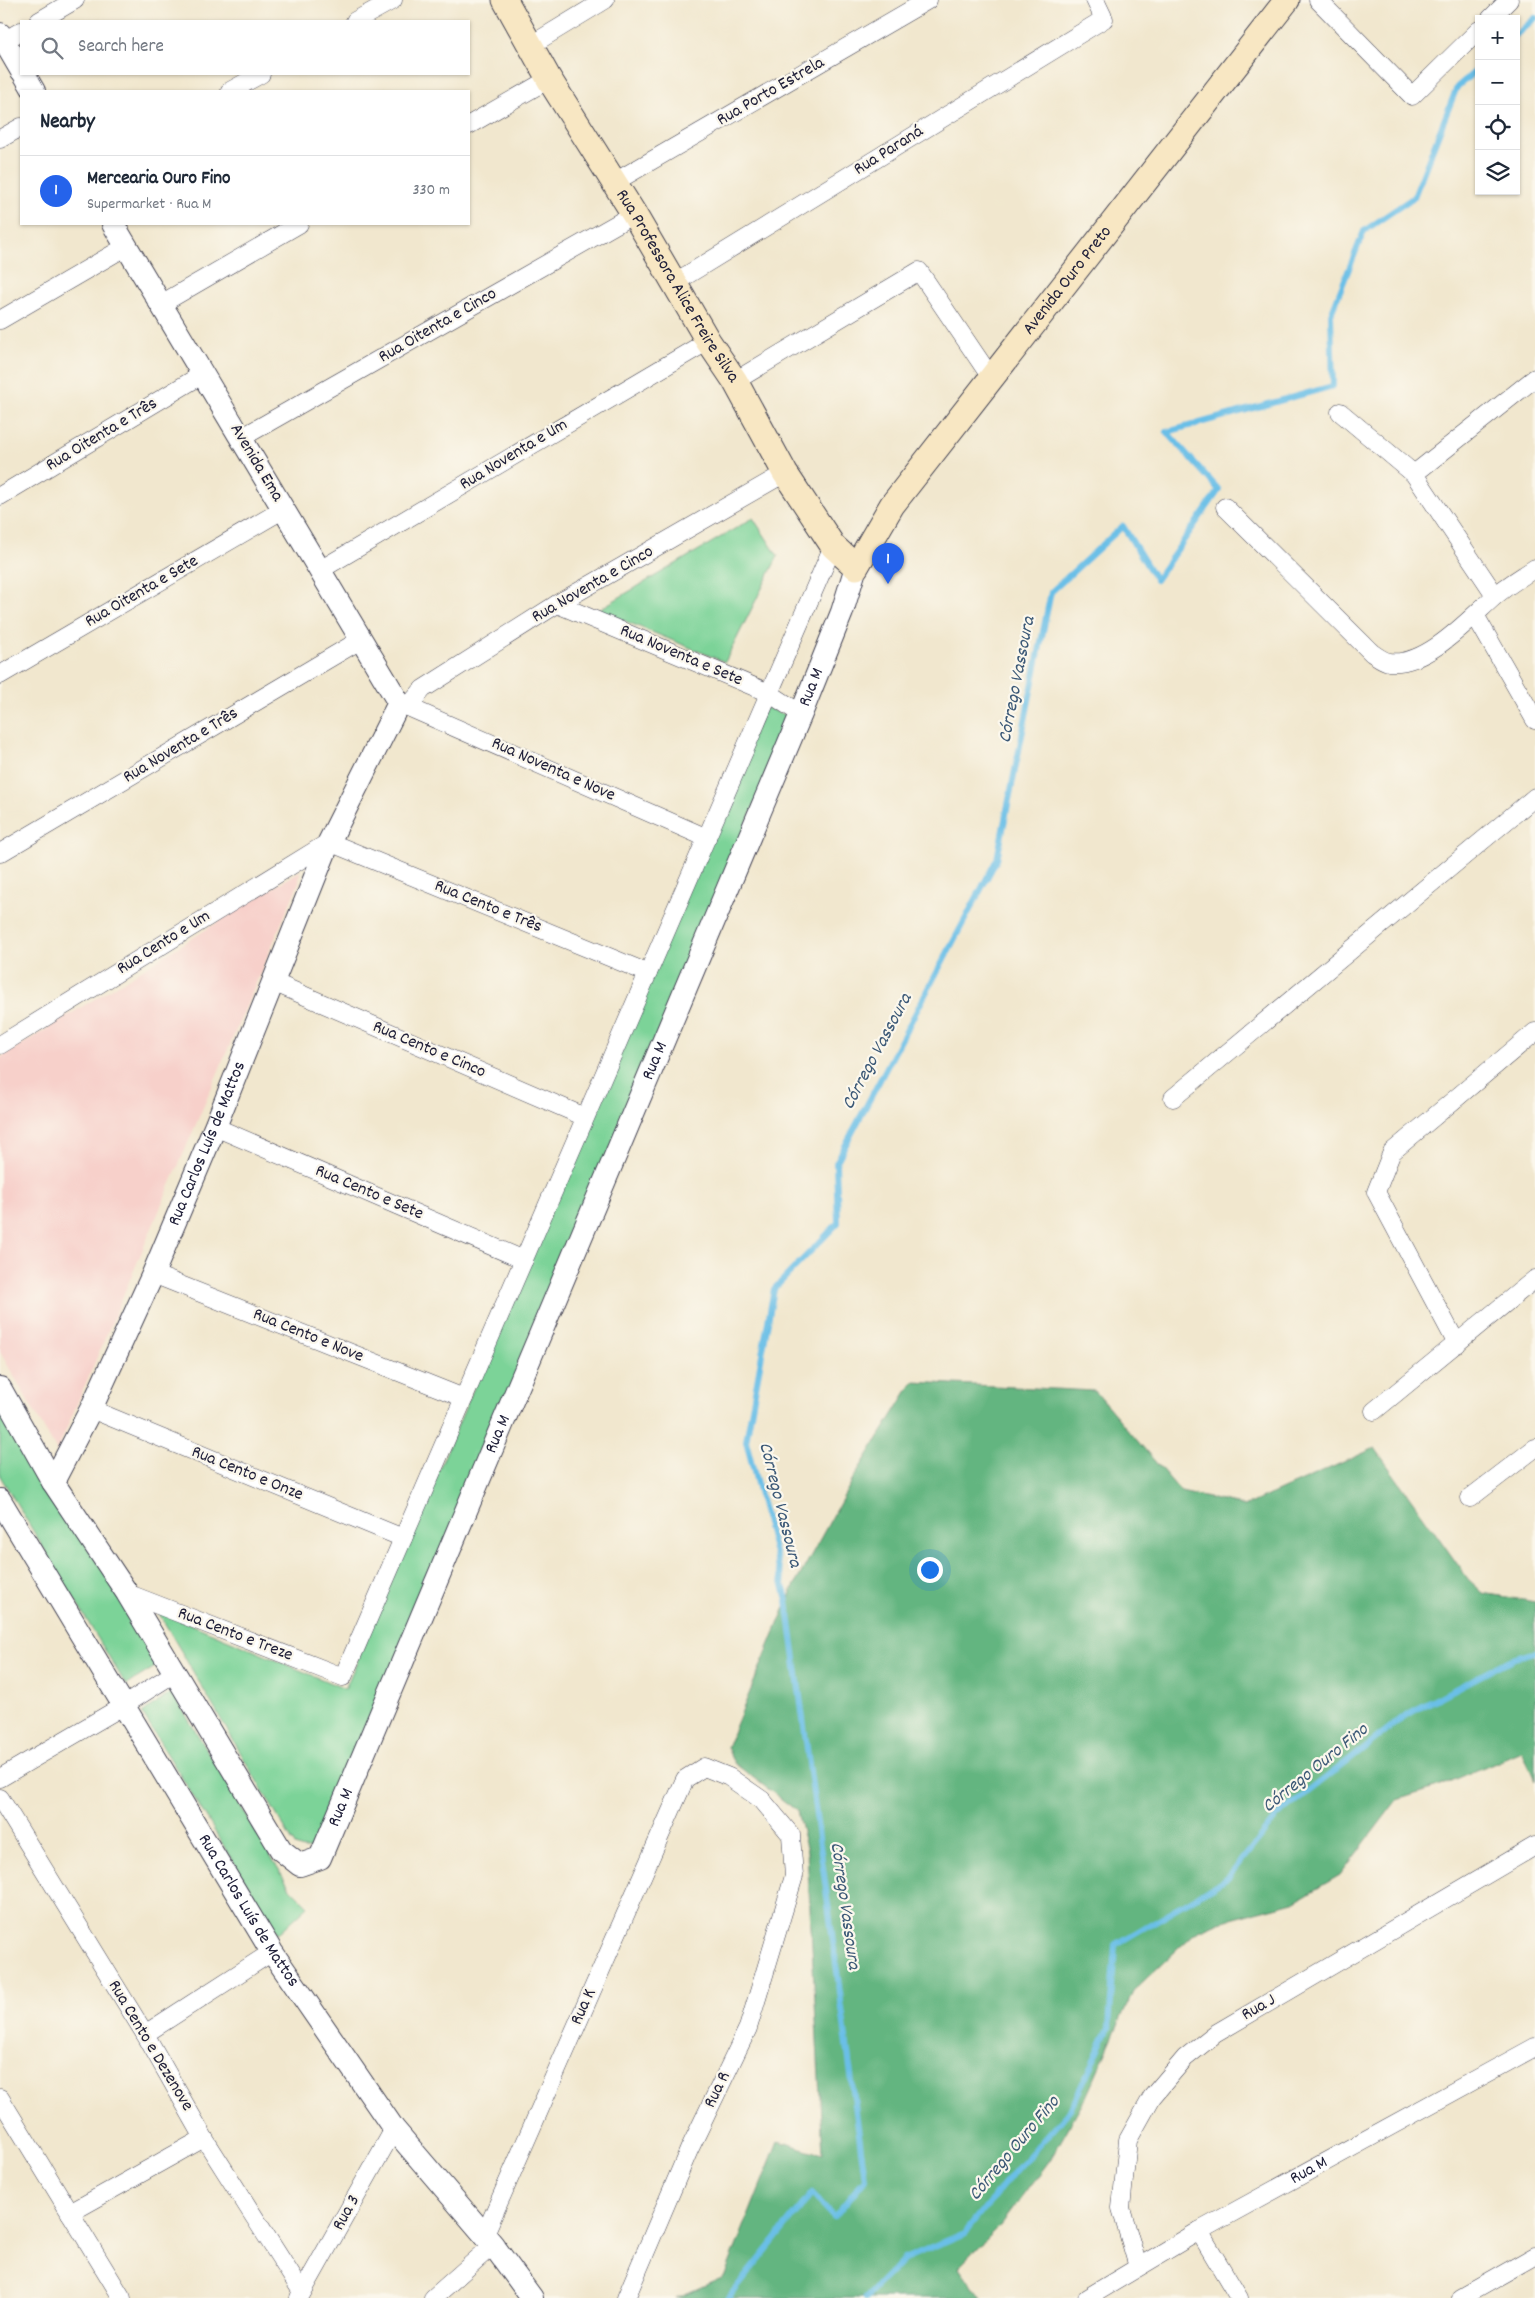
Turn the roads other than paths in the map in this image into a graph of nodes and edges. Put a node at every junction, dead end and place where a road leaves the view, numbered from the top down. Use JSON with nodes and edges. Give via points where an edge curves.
{"nodes":[{"id":1,"x":75,"y":0,"type":"edge"},
{"id":2,"x":392,"y":0,"type":"edge"},
{"id":3,"x":505,"y":0,"type":"edge"},
{"id":4,"x":605,"y":0,"type":"edge"},
{"id":5,"x":928,"y":0,"type":"edge"},
{"id":6,"x":1095,"y":0,"type":"edge"},
{"id":7,"x":1287,"y":0,"type":"edge"},
{"id":8,"x":1318,"y":0,"type":"edge"},
{"id":9,"x":1508,"y":0,"type":"edge"},
{"id":10,"x":1494,"y":15,"type":"edge"},
{"id":11,"x":41,"y":20,"type":"edge"},
{"id":12,"x":357,"y":20,"type":"edge"},
{"id":13,"x":1475,"y":34,"type":"edge"},
{"id":14,"x":8,"y":36,"type":"edge"},
{"id":15,"x":531,"y":45,"type":"junction"},
{"id":16,"x":20,"y":67,"type":"edge"},
{"id":17,"x":25,"y":75,"type":"edge"},
{"id":18,"x":259,"y":75,"type":"edge"},
{"id":19,"x":549,"y":78,"type":"junction"},
{"id":20,"x":33,"y":90,"type":"edge"},
{"id":21,"x":232,"y":90,"type":"edge"},
{"id":22,"x":470,"y":124,"type":"edge"},
{"id":23,"x":20,"y":128,"type":"edge"},
{"id":24,"x":0,"y":139,"type":"edge"},
{"id":25,"x":613,"y":183,"type":"junction"},
{"id":26,"x":634,"y":214,"type":"junction"},
{"id":27,"x":114,"y":225,"type":"edge"},
{"id":28,"x":297,"y":225,"type":"edge"},
{"id":29,"x":127,"y":246,"type":"junction"},
{"id":30,"x":674,"y":284,"type":"junction"},
{"id":31,"x":161,"y":304,"type":"junction"},
{"id":32,"x":0,"y":320,"type":"edge"},
{"id":33,"x":708,"y":341,"type":"junction"},
{"id":34,"x":203,"y":374,"type":"junction"},
{"id":35,"x":1535,"y":378,"type":"edge"},
{"id":36,"x":992,"y":379,"type":"junction"},
{"id":37,"x":735,"y":381,"type":"junction"},
{"id":38,"x":1340,"y":412,"type":"dead end"},
{"id":39,"x":241,"y":438,"type":"junction"},
{"id":40,"x":785,"y":474,"type":"junction"},
{"id":41,"x":1414,"y":474,"type":"junction"},
{"id":42,"x":0,"y":496,"type":"edge"},
{"id":43,"x":1225,"y":507,"type":"dead end"},
{"id":44,"x":284,"y":509,"type":"junction"},
{"id":45,"x":833,"y":546,"type":"junction"},
{"id":46,"x":856,"y":567,"type":"junction"},
{"id":47,"x":1535,"y":568,"type":"edge"},
{"id":48,"x":320,"y":570,"type":"junction"},
{"id":49,"x":1495,"y":595,"type":"junction"},
{"id":50,"x":557,"y":604,"type":"junction"},
{"id":51,"x":1476,"y":615,"type":"junction"},
{"id":52,"x":362,"y":639,"type":"junction"},
{"id":53,"x":0,"y":675,"type":"edge"},
{"id":54,"x":769,"y":693,"type":"junction"},
{"id":55,"x":404,"y":705,"type":"junction"},
{"id":56,"x":801,"y":714,"type":"junction"},
{"id":57,"x":1535,"y":720,"type":"edge"},
{"id":58,"x":1535,"y":797,"type":"edge"},
{"id":59,"x":706,"y":838,"type":"junction"},
{"id":60,"x":329,"y":842,"type":"junction"},
{"id":61,"x":0,"y":853,"type":"edge"},
{"id":62,"x":648,"y":973,"type":"junction"},
{"id":63,"x":273,"y":982,"type":"junction"},
{"id":64,"x":1535,"y":1032,"type":"edge"},
{"id":65,"x":0,"y":1045,"type":"edge"},
{"id":66,"x":1174,"y":1098,"type":"dead end"},
{"id":67,"x":585,"y":1117,"type":"junction"},
{"id":68,"x":215,"y":1126,"type":"junction"},
{"id":69,"x":524,"y":1260,"type":"junction"},
{"id":70,"x":153,"y":1274,"type":"junction"},
{"id":71,"x":1535,"y":1279,"type":"edge"},
{"id":72,"x":1457,"y":1344,"type":"junction"},
{"id":73,"x":0,"y":1388,"type":"edge"},
{"id":74,"x":464,"y":1398,"type":"junction"},
{"id":75,"x":91,"y":1409,"type":"junction"},
{"id":76,"x":1374,"y":1411,"type":"dead end"},
{"id":77,"x":1534,"y":1453,"type":"edge"},
{"id":78,"x":53,"y":1482,"type":"junction"},
{"id":79,"x":1470,"y":1498,"type":"dead end"},
{"id":80,"x":0,"y":1500,"type":"edge"},
{"id":81,"x":403,"y":1538,"type":"junction"},
{"id":82,"x":127,"y":1593,"type":"junction"},
{"id":83,"x":176,"y":1672,"type":"junction"},
{"id":84,"x":343,"y":1677,"type":"joint"},
{"id":85,"x":123,"y":1706,"type":"junction"},
{"id":86,"x":0,"y":1778,"type":"edge"},
{"id":87,"x":685,"y":1780,"type":"joint"},
{"id":88,"x":0,"y":1798,"type":"edge"},
{"id":89,"x":1535,"y":1846,"type":"edge"},
{"id":90,"x":272,"y":1952,"type":"junction"},
{"id":91,"x":145,"y":2034,"type":"junction"},
{"id":92,"x":1535,"y":2047,"type":"edge"},
{"id":93,"x":0,"y":2098,"type":"edge"},
{"id":94,"x":394,"y":2129,"type":"junction"},
{"id":95,"x":204,"y":2138,"type":"junction"},
{"id":96,"x":70,"y":2213,"type":"junction"},
{"id":97,"x":1198,"y":2231,"type":"junction"},
{"id":98,"x":488,"y":2240,"type":"junction"},
{"id":99,"x":1535,"y":2256,"type":"edge"},
{"id":100,"x":1138,"y":2267,"type":"junction"},
{"id":101,"x":301,"y":2295,"type":"edge"},
{"id":102,"x":122,"y":2298,"type":"edge"},
{"id":103,"x":433,"y":2298,"type":"edge"},
{"id":104,"x":532,"y":2298,"type":"edge"},
{"id":105,"x":626,"y":2298,"type":"edge"},
{"id":106,"x":1087,"y":2298,"type":"edge"},
{"id":107,"x":1239,"y":2298,"type":"edge"},
{"id":108,"x":1461,"y":2298,"type":"edge"}],
"edges":[{"from":1,"to":11,"type":"street"},
{"from":2,"to":12,"type":"street"},
{"from":3,"to":15,"type":"main road","name":"Rua Professora Alice Freire Silva"},
{"from":4,"to":15,"type":"street"},
{"from":5,"to":25,"type":"street","name":"Rua Porto Estrela"},
{"from":6,"to":30,"type":"street","name":"Rua Paraná","via":[[1104,18]]},
{"from":7,"to":36,"type":"main road","name":"Avenida Ouro Preto"},
{"from":8,"to":13,"type":"street","via":[[1412,96]]},
{"from":9,"to":10,"type":"street"},
{"from":14,"to":16,"type":"street"},
{"from":15,"to":19,"type":"main road","name":"Rua Professora Alice Freire Silva"},
{"from":17,"to":20,"type":"street"},
{"from":18,"to":21,"type":"street"},
{"from":19,"to":22,"type":"street"},
{"from":19,"to":25,"type":"main road","name":"Rua Professora Alice Freire Silva"},
{"from":23,"to":24,"type":"street"},
{"from":25,"to":26,"type":"main road","name":"Rua Professora Alice Freire Silva"},
{"from":26,"to":30,"type":"main road","name":"Rua Professora Alice Freire Silva"},
{"from":26,"to":39,"type":"street","name":"Rua Oitenta e Cinco"},
{"from":27,"to":29,"type":"street","name":"Avenida Ema"},
{"from":28,"to":31,"type":"street"},
{"from":29,"to":31,"type":"street","name":"Avenida Ema"},
{"from":29,"to":32,"type":"street"},
{"from":30,"to":33,"type":"main road","name":"Rua Professora Alice Freire Silva"},
{"from":31,"to":34,"type":"street","name":"Avenida Ema"},
{"from":33,"to":37,"type":"main road","name":"Rua Professora Alice Freire Silva"},
{"from":33,"to":48,"type":"street","name":"Rua Noventa e Um"},
{"from":34,"to":39,"type":"street","name":"Avenida Ema"},
{"from":34,"to":42,"type":"street","name":"Rua Oitenta e Três"},
{"from":35,"to":41,"type":"street"},
{"from":36,"to":37,"type":"street","via":[[919,271]]},
{"from":36,"to":46,"type":"main road","name":"Avenida Ouro Preto","via":[[892,505]]},
{"from":37,"to":40,"type":"main road","name":"Rua Professora Alice Freire Silva"},
{"from":38,"to":41,"type":"street"},
{"from":39,"to":44,"type":"street","name":"Avenida Ema"},
{"from":40,"to":45,"type":"main road","name":"Rua Professora Alice Freire Silva"},
{"from":40,"to":50,"type":"street","name":"Rua Noventa e Cinco"},
{"from":41,"to":49,"type":"street"},
{"from":43,"to":51,"type":"street","via":[[1372,653],[1387,662],[1407,662],[1421,657]]},
{"from":44,"to":48,"type":"street","name":"Avenida Ema"},
{"from":44,"to":53,"type":"street","name":"Rua Oitenta e Sete"},
{"from":45,"to":46,"type":"main road","name":"Rua Professora Alice Freire Silva"},
{"from":45,"to":54,"type":"street","name":"Rua M"},
{"from":46,"to":56,"type":"street","name":"Rua M","via":[[842,612]]},
{"from":47,"to":49,"type":"street"},
{"from":48,"to":52,"type":"street","name":"Avenida Ema"},
{"from":49,"to":51,"type":"street"},
{"from":50,"to":54,"type":"street","name":"Rua Noventa e Sete"},
{"from":50,"to":55,"type":"street","name":"Rua Noventa e Cinco","via":[[423,689]]},
{"from":51,"to":57,"type":"street"},
{"from":52,"to":55,"type":"street","name":"Avenida Ema"},
{"from":52,"to":61,"type":"street","name":"Rua Noventa e Três"},
{"from":54,"to":56,"type":"street","name":"Rua Noventa e Sete"},
{"from":54,"to":59,"type":"street","name":"Rua M"},
{"from":55,"to":59,"type":"street","name":"Rua Noventa e Nove"},
{"from":55,"to":60,"type":"street","name":"Rua Carlos Luís de Mattos"},
{"from":56,"to":83,"type":"street","name":"Rua M","via":[[320,1858],[300,1865],[281,1850]]},
{"from":58,"to":66,"type":"street"},
{"from":59,"to":62,"type":"street","name":"Rua M"},
{"from":60,"to":62,"type":"street","name":"Rua Cento e Três"},
{"from":60,"to":63,"type":"street","name":"Rua Carlos Luís de Mattos"},
{"from":60,"to":65,"type":"street","name":"Rua Cento e Um"},
{"from":62,"to":67,"type":"street","name":"Rua M"},
{"from":63,"to":67,"type":"street","name":"Rua Cento e Cinco"},
{"from":63,"to":68,"type":"street","name":"Rua Carlos Luís de Mattos"},
{"from":64,"to":72,"type":"street","via":[[1392,1152],[1376,1192]]},
{"from":67,"to":69,"type":"street","name":"Rua M"},
{"from":68,"to":69,"type":"street","name":"Rua Cento e Sete"},
{"from":68,"to":70,"type":"street","name":"Rua Carlos Luís de Mattos"},
{"from":69,"to":74,"type":"street","name":"Rua M"},
{"from":70,"to":74,"type":"street","name":"Rua Cento e Nove"},
{"from":70,"to":75,"type":"street","name":"Rua Carlos Luís de Mattos"},
{"from":71,"to":72,"type":"street"},
{"from":72,"to":76,"type":"street"},
{"from":73,"to":78,"type":"street"},
{"from":74,"to":81,"type":"street","name":"Rua M"},
{"from":75,"to":78,"type":"street","name":"Rua Carlos Luís de Mattos"},
{"from":75,"to":81,"type":"street","name":"Rua Cento e Onze"},
{"from":77,"to":79,"type":"street"},
{"from":78,"to":82,"type":"street","name":"Rua M"},
{"from":80,"to":85,"type":"street","name":"Rua Carlos Luís de Mattos"},
{"from":81,"to":84,"type":"street","name":"Rua M"},
{"from":82,"to":83,"type":"street","name":"Rua M"},
{"from":82,"to":84,"type":"street","name":"Rua Cento e Treze"},
{"from":83,"to":85,"type":"street"},
{"from":85,"to":86,"type":"street"},
{"from":85,"to":90,"type":"street","name":"Rua Carlos Luís de Mattos"},
{"from":87,"to":98,"type":"street","name":"Rua K"},
{"from":87,"to":105,"type":"street","name":"Rua R","via":[[704,1767],[730,1777],[762,1800],[791,1835],[794,1876],[748,2028],[689,2150]]},
{"from":88,"to":91,"type":"street","name":"Rua Cento e Dezenove"},
{"from":89,"to":100,"type":"street","name":"Rua J","via":[[1215,2034],[1185,2058],[1152,2096],[1128,2140],[1121,2208]]},
{"from":90,"to":91,"type":"street"},
{"from":90,"to":94,"type":"street","name":"Rua Carlos Luís de Mattos"},
{"from":91,"to":95,"type":"street","name":"Rua Cento e Dezenove"},
{"from":92,"to":97,"type":"street","name":"Rua M"},
{"from":93,"to":96,"type":"street"},
{"from":94,"to":98,"type":"street","name":"Rua Carlos Luís de Mattos"},
{"from":94,"to":101,"type":"street","name":"Rua 3"},
{"from":95,"to":96,"type":"street"},
{"from":95,"to":101,"type":"street","name":"Rua Cento e Dezenove"},
{"from":96,"to":102,"type":"street"},
{"from":97,"to":100,"type":"street","name":"Rua M"},
{"from":97,"to":107,"type":"street"},
{"from":98,"to":103,"type":"street"},
{"from":98,"to":104,"type":"street","name":"Rua Carlos Luís de Mattos"},
{"from":99,"to":108,"type":"street"},
{"from":100,"to":106,"type":"street","name":"Rua M"}]}
